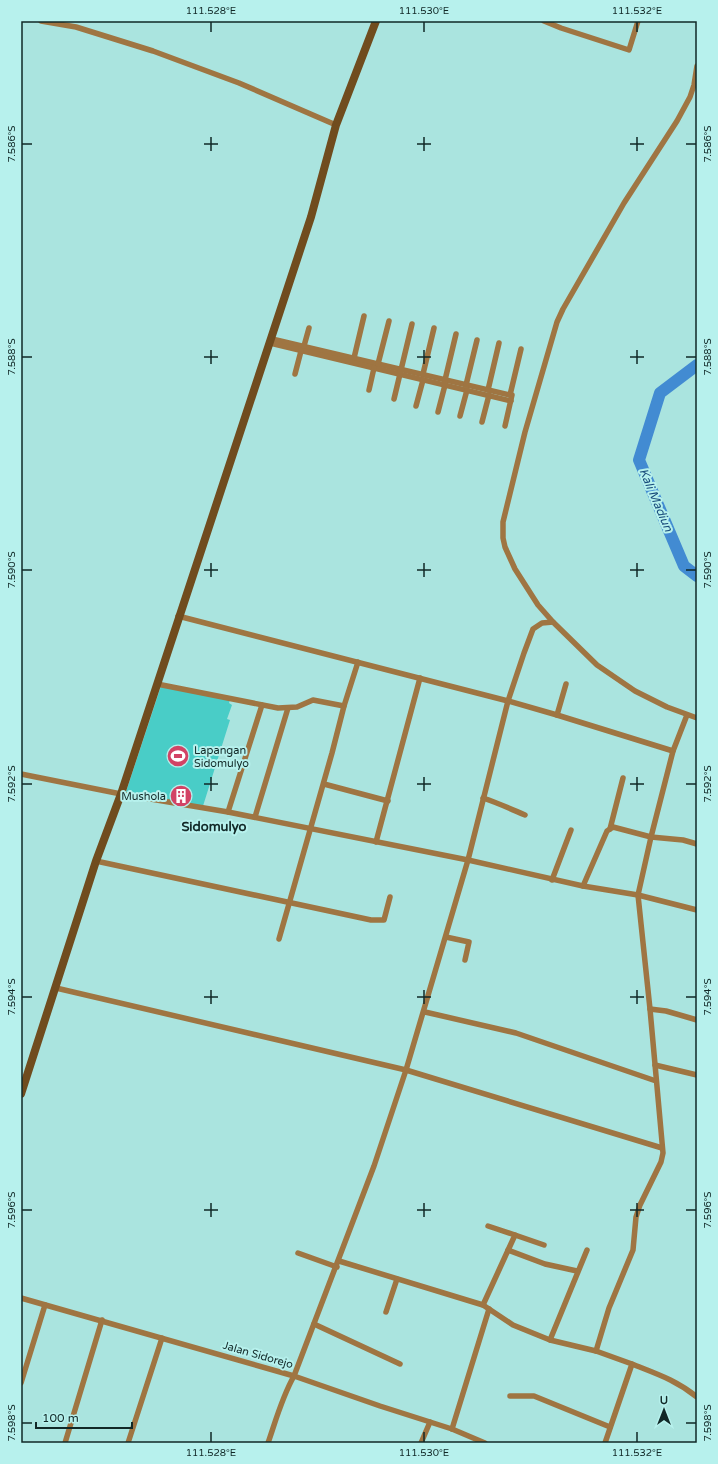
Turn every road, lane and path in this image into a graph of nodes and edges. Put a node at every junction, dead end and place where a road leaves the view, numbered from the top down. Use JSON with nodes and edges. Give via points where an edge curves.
{"nodes":[{"id":1,"x":41,"y":21,"type":"edge"},
{"id":2,"x":376,"y":21,"type":"edge"},
{"id":3,"x":544,"y":21,"type":"edge"},
{"id":4,"x":638,"y":21,"type":"edge"},
{"id":5,"x":697,"y":66,"type":"edge"},
{"id":6,"x":336,"y":125,"type":"junction"},
{"id":7,"x":364,"y":316,"type":"dead end"},
{"id":8,"x":388,"y":321,"type":"dead end"},
{"id":9,"x":412,"y":324,"type":"dead end"},
{"id":10,"x":309,"y":328,"type":"dead end"},
{"id":11,"x":434,"y":328,"type":"dead end"},
{"id":12,"x":456,"y":334,"type":"dead end"},
{"id":13,"x":477,"y":340,"type":"dead end"},
{"id":14,"x":271,"y":341,"type":"junction"},
{"id":15,"x":499,"y":343,"type":"dead end"},
{"id":16,"x":303,"y":349,"type":"junction"},
{"id":17,"x":521,"y":349,"type":"dead end"},
{"id":18,"x":354,"y":358,"type":"junction"},
{"id":19,"x":376,"y":366,"type":"junction"},
{"id":20,"x":401,"y":372,"type":"junction"},
{"id":21,"x":295,"y":374,"type":"dead end"},
{"id":22,"x":423,"y":377,"type":"junction"},
{"id":23,"x":445,"y":382,"type":"junction"},
{"id":24,"x":466,"y":388,"type":"junction"},
{"id":25,"x":369,"y":390,"type":"dead end"},
{"id":26,"x":488,"y":393,"type":"junction"},
{"id":27,"x":510,"y":398,"type":"junction"},
{"id":28,"x":394,"y":399,"type":"dead end"},
{"id":29,"x":416,"y":406,"type":"dead end"},
{"id":30,"x":438,"y":412,"type":"dead end"},
{"id":31,"x":460,"y":416,"type":"dead end"},
{"id":32,"x":482,"y":422,"type":"dead end"},
{"id":33,"x":505,"y":426,"type":"dead end"},
{"id":34,"x":178,"y":616,"type":"junction"},
{"id":35,"x":552,"y":622,"type":"junction"},
{"id":36,"x":358,"y":662,"type":"junction"},
{"id":37,"x":420,"y":678,"type":"junction"},
{"id":38,"x":157,"y":684,"type":"junction"},
{"id":39,"x":566,"y":684,"type":"dead end"},
{"id":40,"x":508,"y":701,"type":"junction"},
{"id":41,"x":262,"y":704,"type":"junction"},
{"id":42,"x":344,"y":706,"type":"junction"},
{"id":43,"x":288,"y":708,"type":"junction"},
{"id":44,"x":557,"y":715,"type":"junction"},
{"id":45,"x":687,"y":715,"type":"junction"},
{"id":46,"x":697,"y":718,"type":"edge"},
{"id":47,"x":673,"y":751,"type":"junction"},
{"id":48,"x":21,"y":774,"type":"edge"},
{"id":49,"x":623,"y":778,"type":"dead end"},
{"id":50,"x":324,"y":784,"type":"junction"},
{"id":51,"x":120,"y":794,"type":"junction"},
{"id":52,"x":483,"y":798,"type":"junction"},
{"id":53,"x":388,"y":801,"type":"junction"},
{"id":54,"x":228,"y":812,"type":"junction"},
{"id":55,"x":525,"y":815,"type":"dead end"},
{"id":56,"x":255,"y":817,"type":"junction"},
{"id":57,"x":311,"y":829,"type":"junction"},
{"id":58,"x":610,"y":829,"type":"junction"},
{"id":59,"x":571,"y":830,"type":"dead end"},
{"id":60,"x":650,"y":837,"type":"junction"},
{"id":61,"x":376,"y":842,"type":"junction"},
{"id":62,"x":697,"y":844,"type":"edge"},
{"id":63,"x":468,"y":860,"type":"junction"},
{"id":64,"x":96,"y":861,"type":"junction"},
{"id":65,"x":552,"y":880,"type":"junction"},
{"id":66,"x":583,"y":886,"type":"junction"},
{"id":67,"x":638,"y":895,"type":"junction"},
{"id":68,"x":390,"y":897,"type":"dead end"},
{"id":69,"x":289,"y":903,"type":"junction"},
{"id":70,"x":697,"y":910,"type":"edge"},
{"id":71,"x":446,"y":937,"type":"junction"},
{"id":72,"x":279,"y":939,"type":"dead end"},
{"id":73,"x":466,"y":960,"type":"dead end"},
{"id":74,"x":56,"y":988,"type":"junction"},
{"id":75,"x":650,"y":1009,"type":"junction"},
{"id":76,"x":425,"y":1012,"type":"junction"},
{"id":77,"x":697,"y":1020,"type":"edge"},
{"id":78,"x":655,"y":1065,"type":"junction"},
{"id":79,"x":406,"y":1070,"type":"junction"},
{"id":80,"x":697,"y":1075,"type":"edge"},
{"id":81,"x":656,"y":1081,"type":"junction"},
{"id":82,"x":21,"y":1094,"type":"edge"},
{"id":83,"x":662,"y":1148,"type":"junction"},
{"id":84,"x":488,"y":1226,"type":"dead end"},
{"id":85,"x":515,"y":1235,"type":"junction"},
{"id":86,"x":544,"y":1244,"type":"dead end"},
{"id":87,"x":508,"y":1250,"type":"junction"},
{"id":88,"x":587,"y":1250,"type":"dead end"},
{"id":89,"x":298,"y":1253,"type":"dead end"},
{"id":90,"x":338,"y":1264,"type":"junction"},
{"id":91,"x":577,"y":1271,"type":"junction"},
{"id":92,"x":397,"y":1279,"type":"junction"},
{"id":93,"x":21,"y":1298,"type":"edge"},
{"id":94,"x":46,"y":1305,"type":"junction"},
{"id":95,"x":483,"y":1305,"type":"junction"},
{"id":96,"x":489,"y":1309,"type":"junction"},
{"id":97,"x":386,"y":1312,"type":"dead end"},
{"id":98,"x":102,"y":1320,"type":"junction"},
{"id":99,"x":314,"y":1324,"type":"junction"},
{"id":100,"x":162,"y":1338,"type":"junction"},
{"id":101,"x":550,"y":1340,"type":"junction"},
{"id":102,"x":596,"y":1351,"type":"junction"},
{"id":103,"x":400,"y":1364,"type":"dead end"},
{"id":104,"x":632,"y":1364,"type":"junction"},
{"id":105,"x":294,"y":1376,"type":"junction"},
{"id":106,"x":21,"y":1383,"type":"edge"},
{"id":107,"x":510,"y":1396,"type":"dead end"},
{"id":108,"x":697,"y":1397,"type":"edge"},
{"id":109,"x":430,"y":1422,"type":"junction"},
{"id":110,"x":610,"y":1427,"type":"junction"},
{"id":111,"x":452,"y":1429,"type":"junction"},
{"id":112,"x":65,"y":1443,"type":"edge"},
{"id":113,"x":128,"y":1443,"type":"edge"},
{"id":114,"x":268,"y":1443,"type":"edge"},
{"id":115,"x":422,"y":1443,"type":"edge"},
{"id":116,"x":485,"y":1443,"type":"edge"},
{"id":117,"x":605,"y":1443,"type":"edge"}],
"edges":[{"from":1,"to":6,"type":"street","via":[[76,27],[153,51],[239,83]]},
{"from":2,"to":6,"type":"main road"},
{"from":3,"to":4,"type":"street","via":[[629,50]]},
{"from":5,"to":35,"type":"street","via":[[690,97],[677,121],[624,203],[563,309],[552,336],[525,432],[503,522],[503,538],[515,569]]},
{"from":6,"to":14,"type":"main road","via":[[311,218]]},
{"from":7,"to":18,"type":"street"},
{"from":8,"to":19,"type":"street"},
{"from":9,"to":20,"type":"street"},
{"from":10,"to":16,"type":"street"},
{"from":11,"to":22,"type":"street"},
{"from":12,"to":23,"type":"street"},
{"from":13,"to":24,"type":"street"},
{"from":14,"to":16,"type":"street"},
{"from":14,"to":34,"type":"main road"},
{"from":15,"to":26,"type":"street"},
{"from":16,"to":18,"type":"street"},
{"from":16,"to":19,"type":"street"},
{"from":16,"to":21,"type":"street"},
{"from":17,"to":27,"type":"street"},
{"from":18,"to":19,"type":"street"},
{"from":19,"to":20,"type":"street"},
{"from":19,"to":25,"type":"street"},
{"from":20,"to":22,"type":"street"},
{"from":20,"to":28,"type":"street"},
{"from":22,"to":23,"type":"street"},
{"from":22,"to":29,"type":"street"},
{"from":23,"to":24,"type":"street"},
{"from":23,"to":30,"type":"street"},
{"from":24,"to":26,"type":"street"},
{"from":24,"to":31,"type":"street"},
{"from":26,"to":27,"type":"street"},
{"from":26,"to":32,"type":"street"},
{"from":27,"to":33,"type":"street"},
{"from":34,"to":36,"type":"street"},
{"from":34,"to":38,"type":"main road"},
{"from":35,"to":40,"type":"street","via":[[542,623],[533,629]]},
{"from":35,"to":45,"type":"street","via":[[611,675],[635,691]]},
{"from":36,"to":37,"type":"street"},
{"from":36,"to":42,"type":"street"},
{"from":37,"to":40,"type":"street"},
{"from":37,"to":53,"type":"street"},
{"from":38,"to":41,"type":"street"},
{"from":38,"to":51,"type":"main road"},
{"from":39,"to":44,"type":"street"},
{"from":40,"to":44,"type":"street"},
{"from":40,"to":52,"type":"street"},
{"from":41,"to":43,"type":"street"},
{"from":41,"to":54,"type":"street"},
{"from":42,"to":43,"type":"street","via":[[313,700]]},
{"from":42,"to":50,"type":"street"},
{"from":43,"to":56,"type":"street"},
{"from":44,"to":47,"type":"street"},
{"from":45,"to":46,"type":"street"},
{"from":45,"to":47,"type":"street"},
{"from":47,"to":60,"type":"street"},
{"from":48,"to":51,"type":"street"},
{"from":49,"to":58,"type":"street"},
{"from":50,"to":53,"type":"street"},
{"from":50,"to":57,"type":"street"},
{"from":51,"to":54,"type":"street"},
{"from":51,"to":64,"type":"main road"},
{"from":52,"to":55,"type":"street"},
{"from":52,"to":63,"type":"street"},
{"from":53,"to":61,"type":"street"},
{"from":54,"to":56,"type":"street"},
{"from":56,"to":57,"type":"street"},
{"from":57,"to":61,"type":"street"},
{"from":57,"to":69,"type":"street"},
{"from":58,"to":60,"type":"street","via":[[617,827]]},
{"from":58,"to":66,"type":"street"},
{"from":59,"to":65,"type":"street"},
{"from":60,"to":62,"type":"street"},
{"from":60,"to":67,"type":"street"},
{"from":61,"to":63,"type":"street"},
{"from":63,"to":65,"type":"street"},
{"from":63,"to":71,"type":"street"},
{"from":64,"to":69,"type":"street"},
{"from":64,"to":74,"type":"main road"},
{"from":65,"to":66,"type":"street"},
{"from":66,"to":67,"type":"street"},
{"from":67,"to":70,"type":"street"},
{"from":67,"to":75,"type":"street"},
{"from":68,"to":69,"type":"street","via":[[383,921]]},
{"from":69,"to":72,"type":"street"},
{"from":71,"to":73,"type":"street","via":[[469,942]]},
{"from":71,"to":76,"type":"street"},
{"from":74,"to":79,"type":"street"},
{"from":74,"to":82,"type":"main road"},
{"from":75,"to":77,"type":"street"},
{"from":75,"to":78,"type":"street"},
{"from":76,"to":79,"type":"street"},
{"from":76,"to":81,"type":"street","via":[[516,1033]]},
{"from":78,"to":80,"type":"street"},
{"from":78,"to":81,"type":"street"},
{"from":79,"to":83,"type":"street"},
{"from":79,"to":90,"type":"street"},
{"from":81,"to":83,"type":"street"},
{"from":83,"to":102,"type":"street","via":[[661,1162],[636,1217],[633,1250],[609,1308]]},
{"from":84,"to":85,"type":"street"},
{"from":85,"to":86,"type":"street"},
{"from":85,"to":87,"type":"street"},
{"from":87,"to":91,"type":"street","via":[[545,1264]]},
{"from":87,"to":95,"type":"street"},
{"from":88,"to":91,"type":"street"},
{"from":89,"to":90,"type":"street"},
{"from":90,"to":92,"type":"street"},
{"from":90,"to":99,"type":"street"},
{"from":91,"to":101,"type":"street"},
{"from":92,"to":95,"type":"street"},
{"from":92,"to":97,"type":"street"},
{"from":93,"to":94,"type":"street","name":"Jalan Sidorejo"},
{"from":94,"to":98,"type":"street","name":"Jalan Sidorejo"},
{"from":94,"to":106,"type":"street"},
{"from":95,"to":96,"type":"street"},
{"from":96,"to":101,"type":"street","via":[[513,1325]]},
{"from":96,"to":111,"type":"street"},
{"from":98,"to":100,"type":"street","name":"Jalan Sidorejo"},
{"from":98,"to":112,"type":"street"},
{"from":99,"to":103,"type":"street"},
{"from":99,"to":105,"type":"street"},
{"from":100,"to":105,"type":"street","name":"Jalan Sidorejo"},
{"from":100,"to":113,"type":"street"},
{"from":101,"to":102,"type":"street"},
{"from":102,"to":104,"type":"street"},
{"from":104,"to":108,"type":"street","via":[[672,1380]]},
{"from":104,"to":110,"type":"street"},
{"from":105,"to":109,"type":"street","name":"Jalan Sidorejo"},
{"from":105,"to":114,"type":"street","via":[[286,1391]]},
{"from":107,"to":110,"type":"street","via":[[534,1396]]},
{"from":109,"to":111,"type":"street","name":"Jalan Sidorejo"},
{"from":109,"to":115,"type":"street"},
{"from":110,"to":117,"type":"street"},
{"from":111,"to":116,"type":"street","name":"Jalan Sidorejo"}]}
